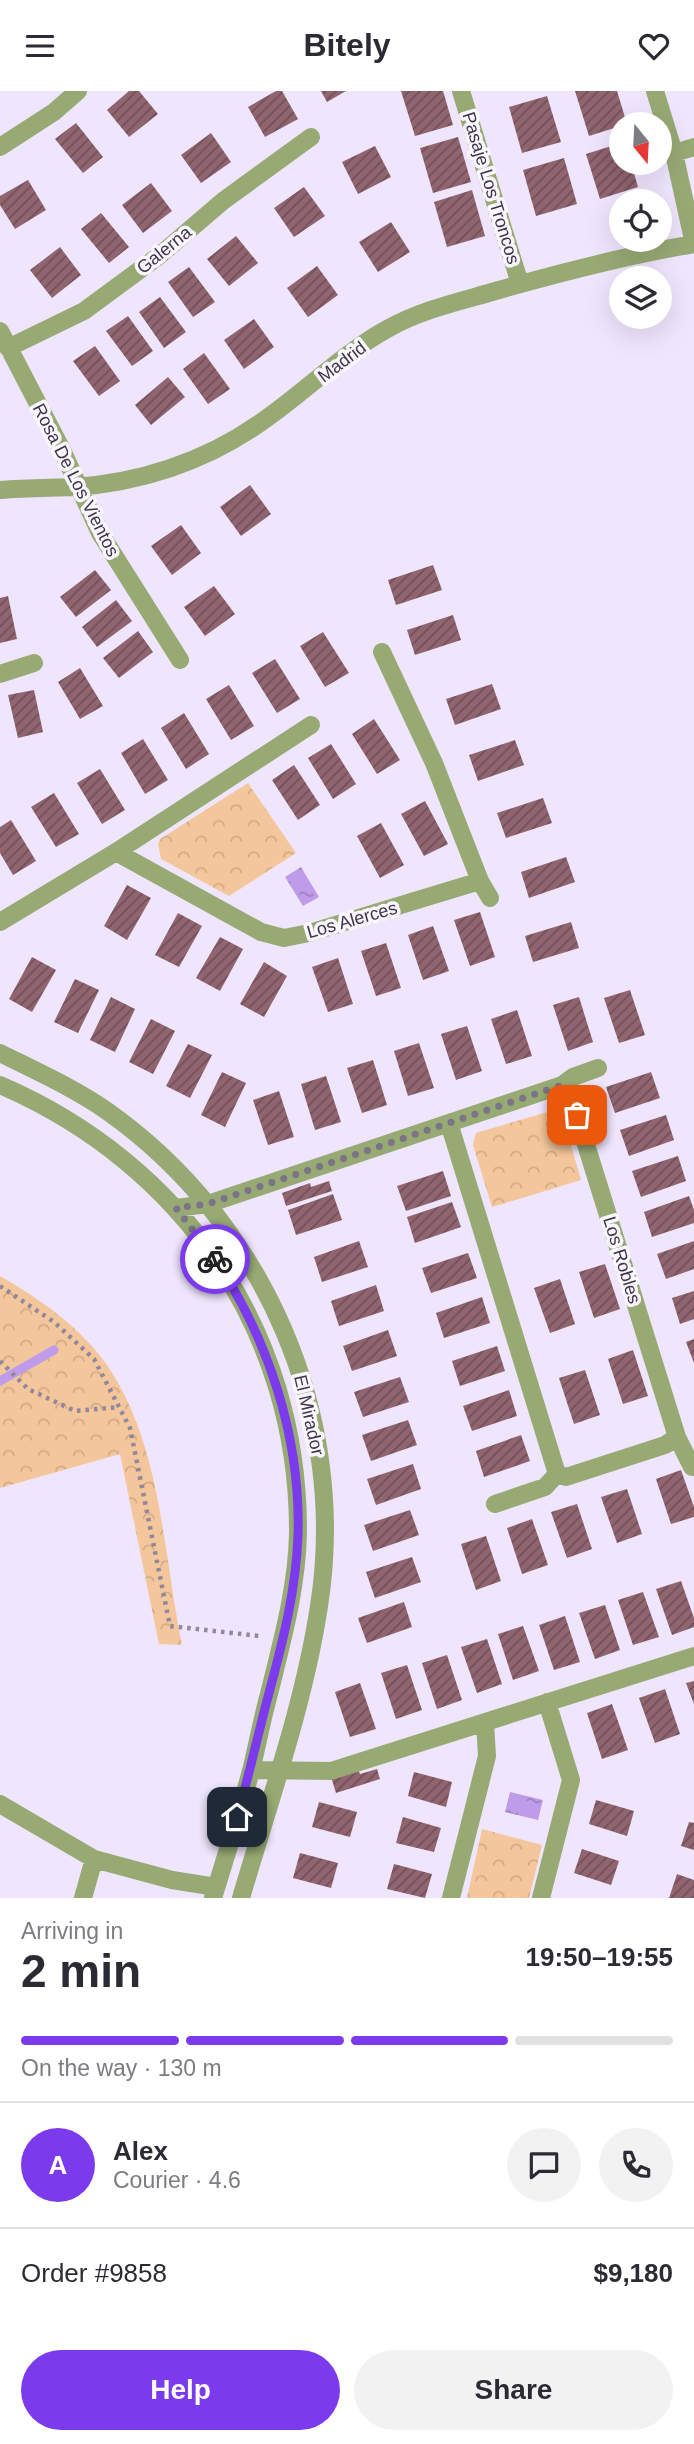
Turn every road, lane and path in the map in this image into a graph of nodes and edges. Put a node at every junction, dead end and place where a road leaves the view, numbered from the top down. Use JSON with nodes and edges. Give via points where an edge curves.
{"nodes":[{"id":1,"x":78,"y":91,"type":"edge"},
{"id":2,"x":461,"y":91,"type":"edge"},
{"id":3,"x":655,"y":91,"type":"edge"},
{"id":4,"x":311,"y":137,"type":"dead end"},
{"id":5,"x":694,"y":146,"type":"edge"},
{"id":6,"x":0,"y":148,"type":"edge"},
{"id":7,"x":674,"y":153,"type":"junction"},
{"id":8,"x":694,"y":244,"type":"edge"},
{"id":9,"x":520,"y":284,"type":"junction"},
{"id":10,"x":0,"y":331,"type":"edge"},
{"id":11,"x":8,"y":348,"type":"junction"},
{"id":12,"x":77,"y":487,"type":"junction"},
{"id":13,"x":0,"y":491,"type":"edge"},
{"id":14,"x":382,"y":652,"type":"dead end"},
{"id":15,"x":180,"y":660,"type":"dead end"},
{"id":16,"x":34,"y":663,"type":"dead end"},
{"id":17,"x":0,"y":674,"type":"edge"},
{"id":18,"x":311,"y":725,"type":"dead end"},
{"id":19,"x":116,"y":852,"type":"junction"},
{"id":20,"x":480,"y":881,"type":"junction"},
{"id":21,"x":490,"y":898,"type":"dead end"},
{"id":22,"x":0,"y":922,"type":"edge"},
{"id":23,"x":0,"y":1053,"type":"edge"},
{"id":24,"x":598,"y":1068,"type":"dead end"},
{"id":25,"x":0,"y":1085,"type":"edge"},
{"id":26,"x":562,"y":1085,"type":"junction"},
{"id":27,"x":449,"y":1123,"type":"junction"},
{"id":28,"x":208,"y":1204,"type":"junction"},
{"id":29,"x":176,"y":1208,"type":"junction"},
{"id":30,"x":0,"y":1286,"type":"edge"},
{"id":31,"x":0,"y":1361,"type":"edge"},
{"id":32,"x":119,"y":1407,"type":"junction"},
{"id":33,"x":677,"y":1437,"type":"junction"},
{"id":34,"x":692,"y":1467,"type":"edge"},
{"id":35,"x":557,"y":1474,"type":"junction"},
{"id":36,"x":495,"y":1504,"type":"dead end"},
{"id":37,"x":284,"y":1639,"type":"junction"},
{"id":38,"x":694,"y":1656,"type":"edge"},
{"id":39,"x":547,"y":1702,"type":"junction"},
{"id":40,"x":485,"y":1723,"type":"junction"},
{"id":41,"x":251,"y":1770,"type":"junction"},
{"id":42,"x":278,"y":1772,"type":"junction"},
{"id":43,"x":0,"y":1804,"type":"edge"},
{"id":44,"x":94,"y":1859,"type":"junction"},
{"id":45,"x":215,"y":1893,"type":"edge"},
{"id":46,"x":83,"y":1898,"type":"edge"},
{"id":47,"x":241,"y":1898,"type":"edge"},
{"id":48,"x":451,"y":1898,"type":"edge"},
{"id":49,"x":541,"y":1898,"type":"edge"}],
"edges":[{"from":1,"to":6,"type":"street"},
{"from":2,"to":9,"type":"street","name":"Pasaje Los Troncos"},
{"from":3,"to":7,"type":"street"},
{"from":4,"to":11,"type":"street","name":"Galerna","via":[[84,311]]},
{"from":5,"to":7,"type":"street"},
{"from":7,"to":8,"type":"street"},
{"from":8,"to":9,"type":"street","name":"Madrid","via":[[625,256]]},
{"from":9,"to":12,"type":"street","name":"Madrid","via":[[389,327],[255,427],[177,467]]},
{"from":10,"to":11,"type":"street","name":"Rosa De Los Vientos"},
{"from":11,"to":12,"type":"street","name":"Rosa De Los Vientos"},
{"from":12,"to":13,"type":"street","name":"Madrid"},
{"from":12,"to":15,"type":"street","name":"Rosa De Los Vientos","via":[[100,533]]},
{"from":14,"to":20,"type":"street","via":[[434,763]]},
{"from":16,"to":17,"type":"street"},
{"from":18,"to":19,"type":"street"},
{"from":19,"to":20,"type":"street","name":"Los Alerces","via":[[261,932],[284,938]]},
{"from":19,"to":22,"type":"street"},
{"from":20,"to":21,"type":"street"},
{"from":23,"to":28,"type":"street","name":"El Mirador","via":[[107,1111],[177,1170]]},
{"from":24,"to":26,"type":"street"},
{"from":25,"to":29,"type":"street","name":"El Mirador","via":[[70,1120],[108,1146]]},
{"from":26,"to":27,"type":"street"},
{"from":26,"to":33,"type":"street","name":"Los Robles","via":[[569,1090]]},
{"from":27,"to":28,"type":"street"},
{"from":27,"to":35,"type":"street"},
{"from":28,"to":29,"type":"street"},
{"from":28,"to":42,"type":"street","name":"El Mirador","via":[[260,1279],[280,1319],[308,1398],[323,1480],[320,1605],[308,1669]]},
{"from":29,"to":37,"type":"street","name":"El Mirador","via":[[205,1243],[246,1310],[281,1403],[291,1446],[298,1534]]},
{"from":30,"to":32,"type":"path","via":[[54,1322],[94,1359]]},
{"from":31,"to":32,"type":"path","via":[[28,1389],[75,1411]]},
{"from":32,"to":37,"type":"path","via":[[130,1428],[170,1626]]},
{"from":33,"to":34,"type":"street","name":"Los Robles"},
{"from":33,"to":35,"type":"street","via":[[566,1477]]},
{"from":35,"to":36,"type":"street","via":[[545,1487]]},
{"from":37,"to":41,"type":"street","name":"El Mirador"},
{"from":38,"to":39,"type":"street"},
{"from":39,"to":40,"type":"street"},
{"from":39,"to":49,"type":"street","via":[[571,1780]]},
{"from":40,"to":42,"type":"street","via":[[331,1770]]},
{"from":40,"to":48,"type":"street","via":[[487,1756]]},
{"from":41,"to":42,"type":"street"},
{"from":41,"to":45,"type":"street","name":"El Mirador"},
{"from":42,"to":47,"type":"street","name":"El Mirador"},
{"from":43,"to":44,"type":"street"},
{"from":44,"to":45,"type":"street"},
{"from":44,"to":46,"type":"street"}]}
